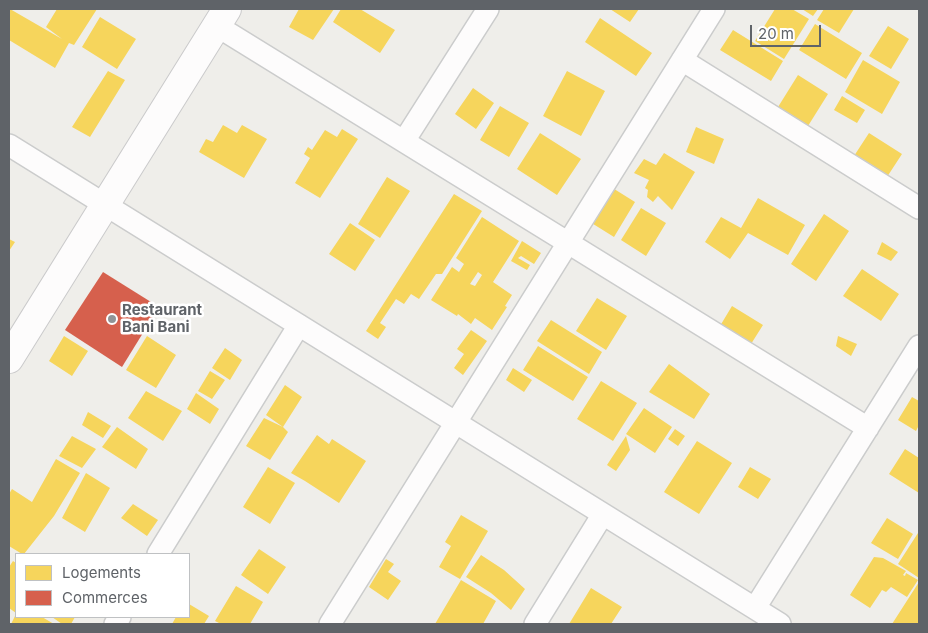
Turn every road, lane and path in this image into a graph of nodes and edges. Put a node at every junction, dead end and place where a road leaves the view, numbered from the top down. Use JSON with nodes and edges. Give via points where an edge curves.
{"nodes":[{"id":1,"x":488,"y":9,"type":"edge"},
{"id":2,"x":714,"y":9,"type":"edge"},
{"id":3,"x":222,"y":17,"type":"edge"},
{"id":4,"x":682,"y":60,"type":"junction"},
{"id":5,"x":404,"y":141,"type":"junction"},
{"id":6,"x":9,"y":144,"type":"edge"},
{"id":7,"x":105,"y":204,"type":"junction"},
{"id":8,"x":919,"y":208,"type":"edge"},
{"id":9,"x":568,"y":242,"type":"junction"},
{"id":10,"x":299,"y":325,"type":"junction"},
{"id":11,"x":919,"y":346,"type":"edge"},
{"id":12,"x":9,"y":359,"type":"edge"},
{"id":13,"x":455,"y":422,"type":"junction"},
{"id":14,"x":868,"y":428,"type":"junction"},
{"id":15,"x":603,"y":514,"type":"junction"},
{"id":16,"x":159,"y":553,"type":"edge"},
{"id":17,"x":754,"y":608,"type":"junction"},
{"id":18,"x":330,"y":624,"type":"edge"},
{"id":19,"x":535,"y":624,"type":"edge"},
{"id":20,"x":780,"y":624,"type":"edge"}],
"edges":[{"from":1,"to":5,"type":"street"},
{"from":2,"to":4,"type":"street"},
{"from":3,"to":5,"type":"street"},
{"from":3,"to":7,"type":"street"},
{"from":4,"to":8,"type":"street"},
{"from":4,"to":9,"type":"street"},
{"from":5,"to":9,"type":"street"},
{"from":6,"to":7,"type":"street"},
{"from":7,"to":10,"type":"street"},
{"from":7,"to":12,"type":"street"},
{"from":9,"to":13,"type":"street"},
{"from":9,"to":14,"type":"street"},
{"from":10,"to":13,"type":"street"},
{"from":10,"to":16,"type":"street"},
{"from":11,"to":14,"type":"street"},
{"from":13,"to":15,"type":"street"},
{"from":13,"to":18,"type":"street"},
{"from":14,"to":17,"type":"street"},
{"from":15,"to":17,"type":"street"},
{"from":15,"to":19,"type":"street"},
{"from":17,"to":20,"type":"street"}]}
